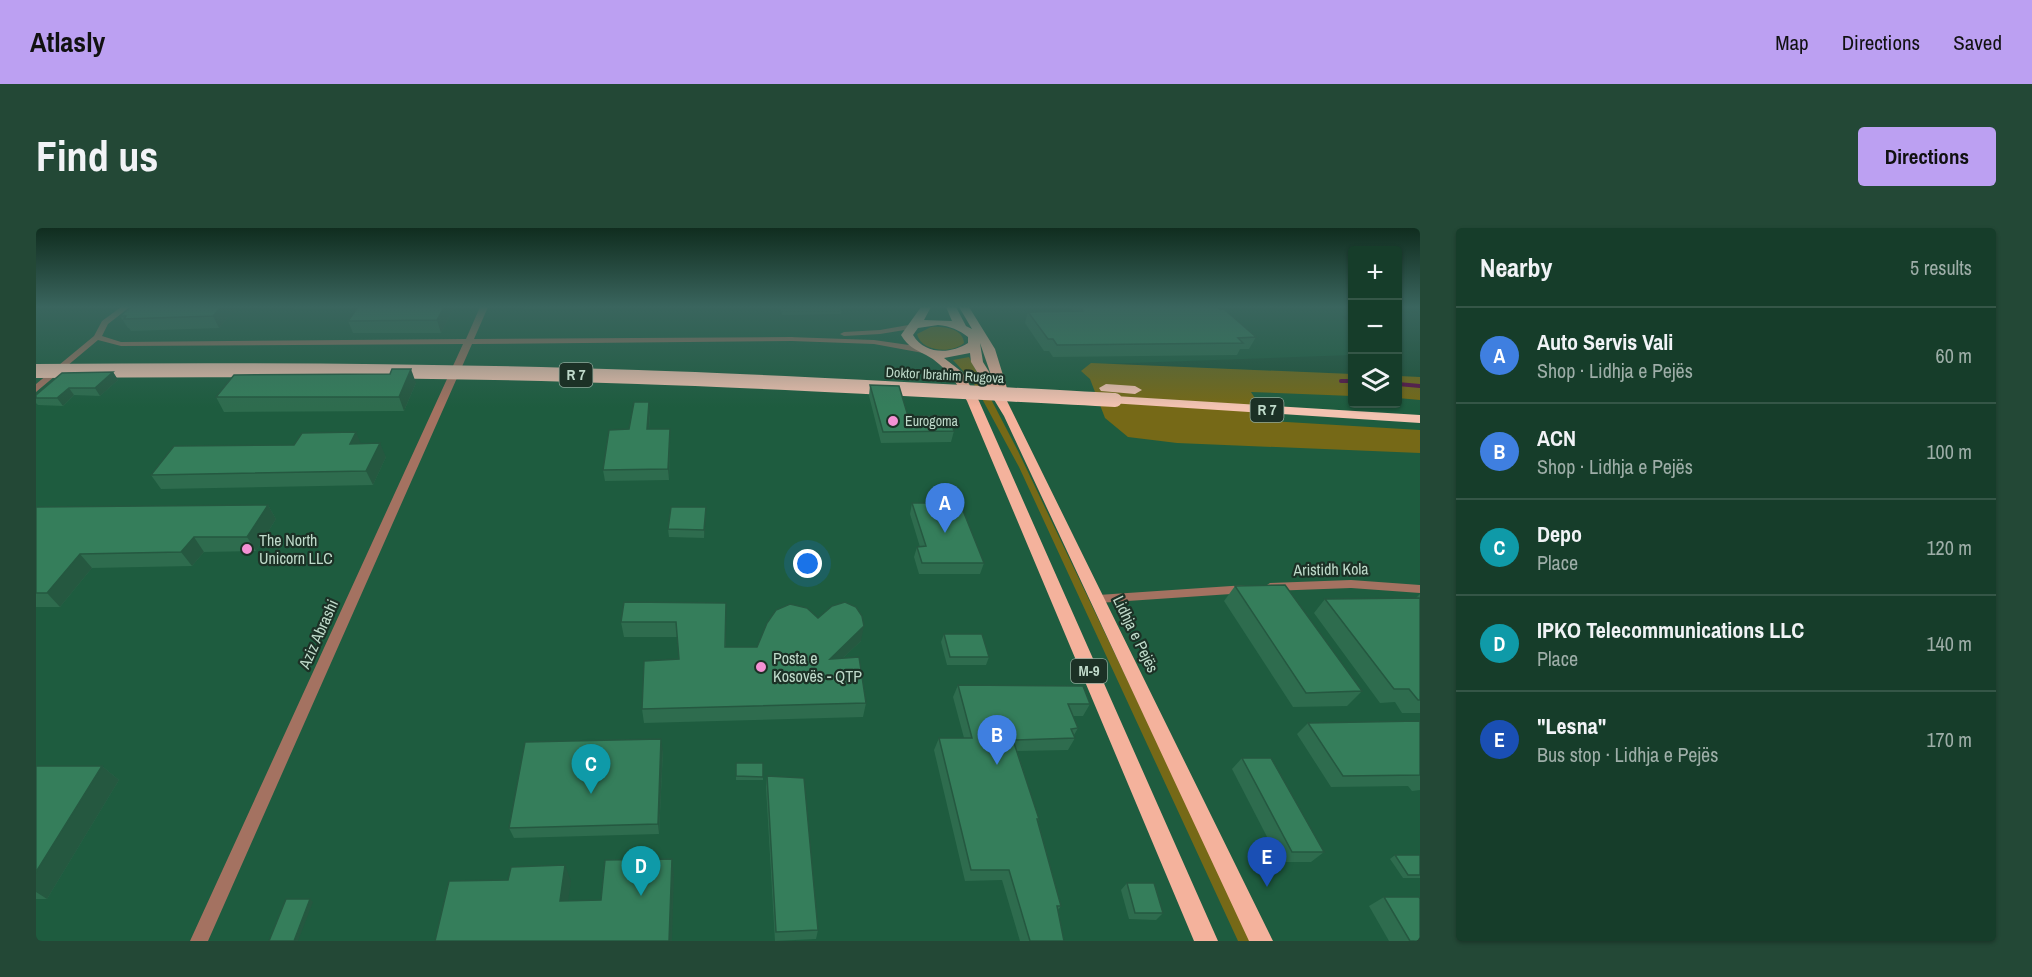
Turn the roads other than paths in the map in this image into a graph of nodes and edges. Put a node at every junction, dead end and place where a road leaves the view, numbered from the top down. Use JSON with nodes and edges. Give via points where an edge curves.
{"nodes":[{"id":1,"x":93,"y":340,"type":"edge"},
{"id":2,"x":104,"y":340,"type":"edge"},
{"id":3,"x":586,"y":340,"type":"edge"},
{"id":4,"x":827,"y":340,"type":"edge"},
{"id":5,"x":909,"y":340,"type":"edge"},
{"id":6,"x":973,"y":340,"type":"edge"},
{"id":7,"x":984,"y":340,"type":"edge"},
{"id":8,"x":468,"y":341,"type":"junction"},
{"id":9,"x":972,"y":346,"type":"junction"},
{"id":10,"x":926,"y":351,"type":"junction"},
{"id":11,"x":36,"y":360,"type":"edge"},
{"id":12,"x":36,"y":371,"type":"edge"},
{"id":13,"x":36,"y":389,"type":"edge"},
{"id":14,"x":1348,"y":403,"type":"edge"},
{"id":15,"x":1402,"y":406,"type":"edge"},
{"id":16,"x":1420,"y":407,"type":"edge"},
{"id":17,"x":1010,"y":416,"type":"junction"},
{"id":18,"x":1420,"y":419,"type":"edge"},
{"id":19,"x":1420,"y":589,"type":"edge"},
{"id":20,"x":1098,"y":599,"type":"junction"},
{"id":21,"x":199,"y":941,"type":"edge"},
{"id":22,"x":1206,"y":941,"type":"edge"},
{"id":23,"x":1261,"y":941,"type":"edge"}],
"edges":[{"from":1,"to":13,"type":"street"},
{"from":2,"to":8,"type":"street","via":[[121,344]]},
{"from":3,"to":8,"type":"street"},
{"from":4,"to":10,"type":"street","via":[[874,342]]},
{"from":5,"to":10,"type":"highway"},
{"from":6,"to":9,"type":"highway","name":"Lidhja e Pejës"},
{"from":7,"to":17,"type":"highway"},
{"from":8,"to":21,"type":"street","name":"Aziz Abrashi"},
{"from":9,"to":10,"type":"highway","via":[[956,353]]},
{"from":9,"to":17,"type":"highway","name":"Lidhja e Pejës","number":"M-9","via":[[983,374]]},
{"from":10,"to":22,"type":"highway","number":"M-9","via":[[950,366],[973,401]]},
{"from":11,"to":14,"type":"highway","name":"Doktor Ibrahim Rugova","number":"R 7","via":[[261,358],[560,363]]},
{"from":12,"to":18,"type":"highway","name":"Doktor Ibrahim Rugova","number":"R 7","bridge":true,"via":[[239,369],[724,380]]},
{"from":15,"to":16,"type":"highway"},
{"from":17,"to":20,"type":"highway","name":"Lidhja e Pejës","number":"M-9"},
{"from":19,"to":20,"type":"street","name":"Aristidh Kola","via":[[1312,584]]},
{"from":20,"to":23,"type":"highway","name":"Lidhja e Pejës","number":"M-9"}]}
